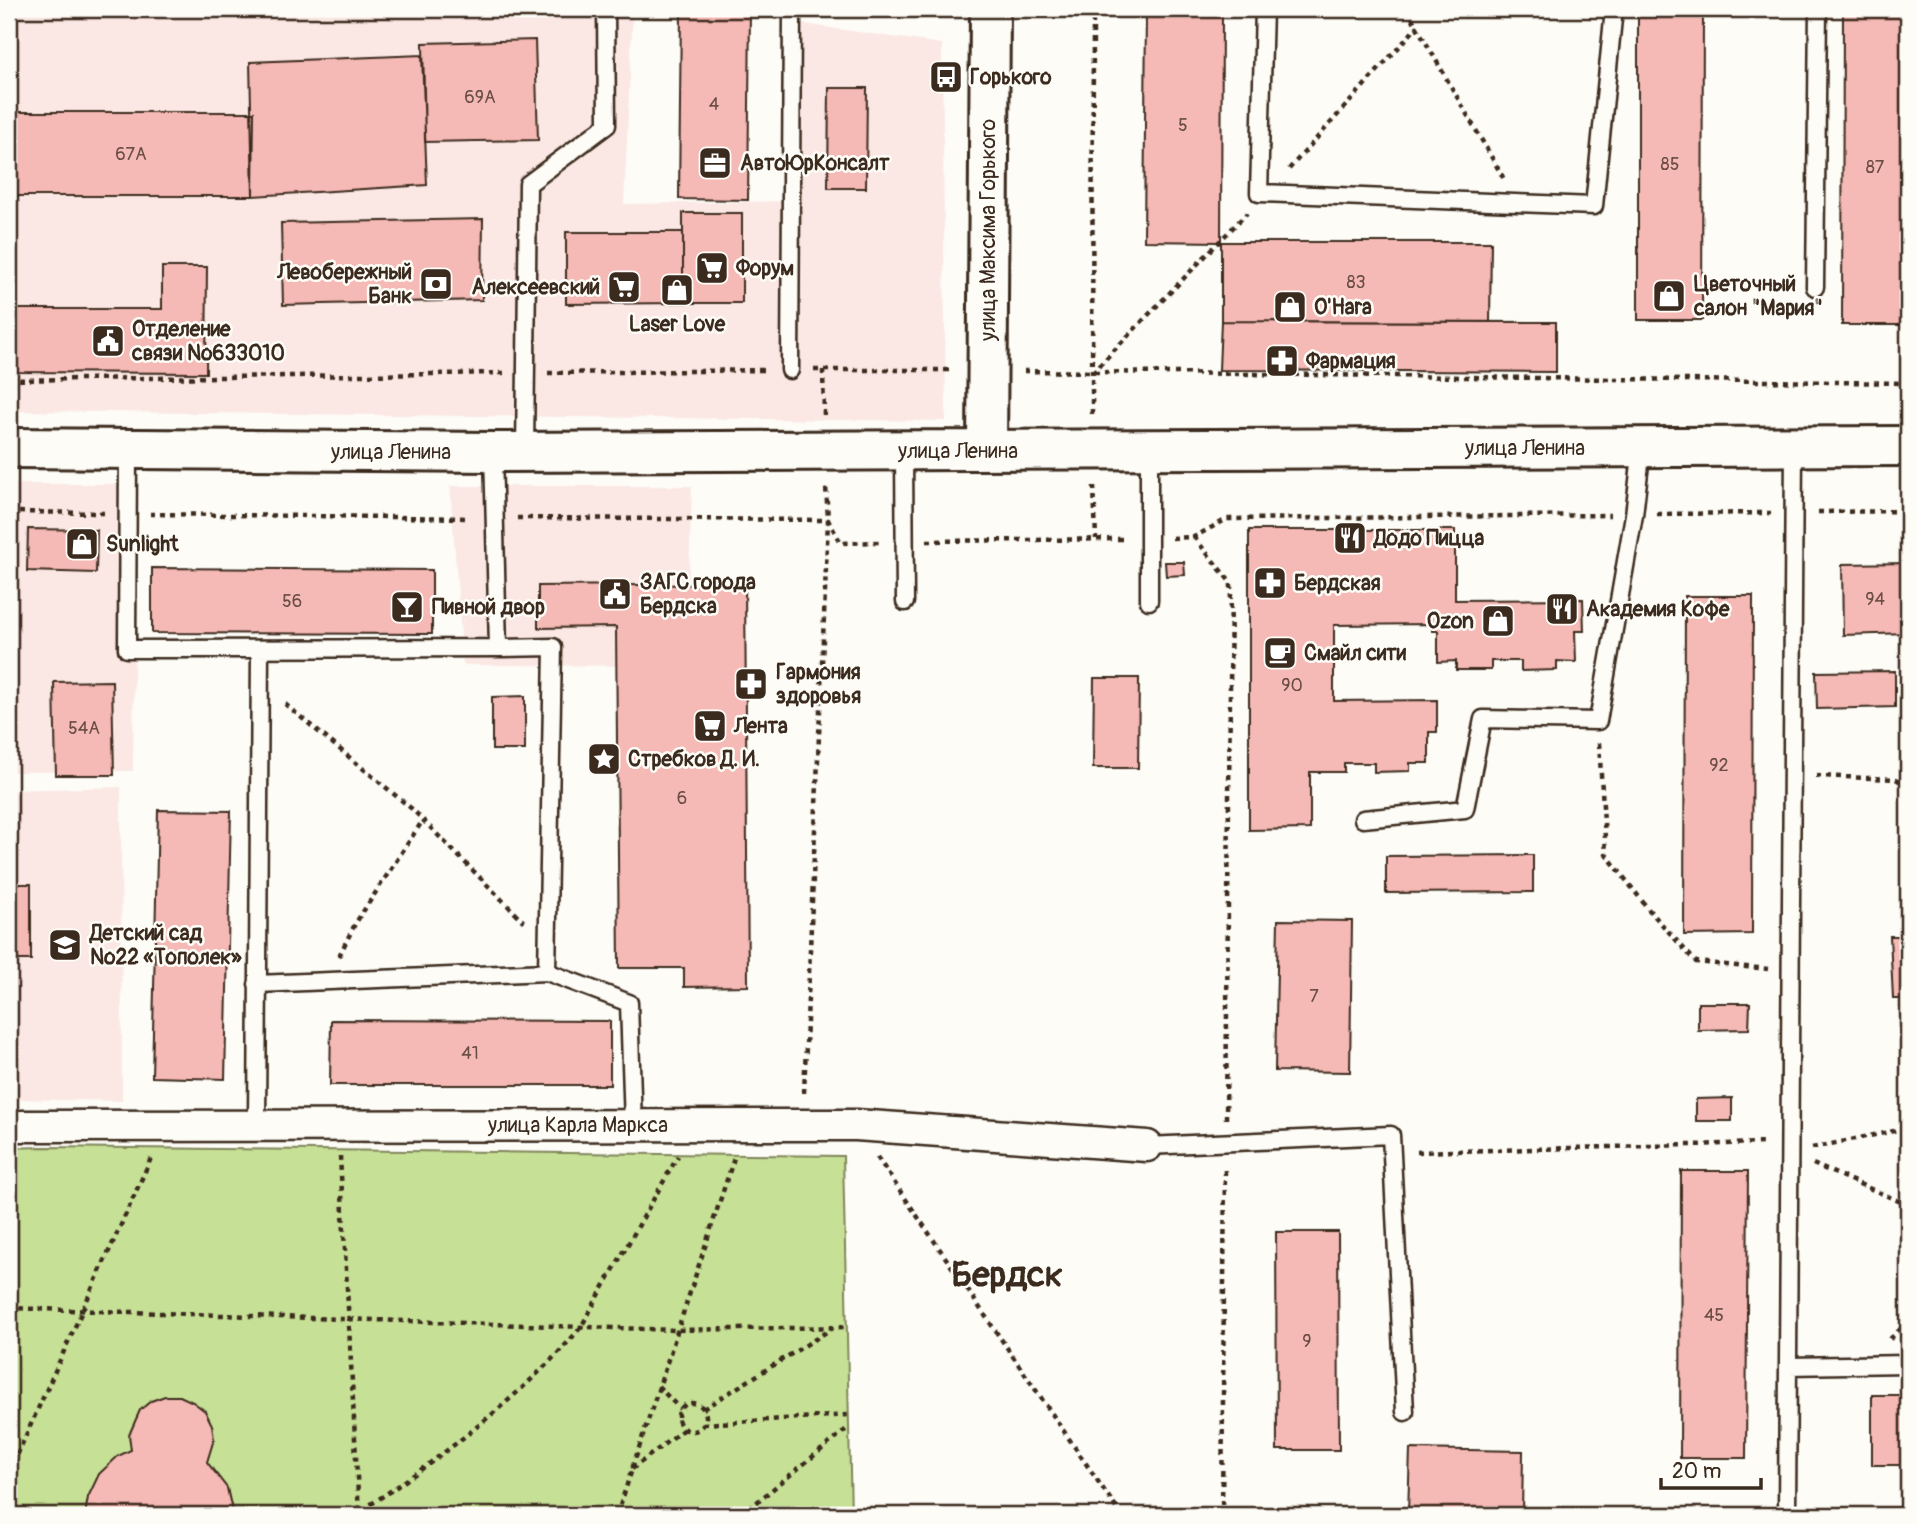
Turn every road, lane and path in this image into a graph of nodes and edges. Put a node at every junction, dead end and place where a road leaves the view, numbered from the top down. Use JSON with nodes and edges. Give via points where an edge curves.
{"nodes":[{"id":1,"x":606,"y":9,"type":"edge"},
{"id":2,"x":792,"y":9,"type":"edge"},
{"id":3,"x":990,"y":9,"type":"edge"},
{"id":4,"x":1093,"y":9,"type":"edge"},
{"id":5,"x":1264,"y":9,"type":"edge"},
{"id":6,"x":1407,"y":9,"type":"edge"},
{"id":7,"x":1614,"y":9,"type":"edge"},
{"id":8,"x":1818,"y":9,"type":"edge"},
{"id":9,"x":1417,"y":27,"type":"dead end"},
{"id":10,"x":1815,"y":287,"type":"dead end"},
{"id":11,"x":790,"y":370,"type":"dead end"},
{"id":12,"x":823,"y":370,"type":"dead end"},
{"id":13,"x":1092,"y":373,"type":"dead end"},
{"id":14,"x":1908,"y":446,"type":"edge"},
{"id":15,"x":1642,"y":447,"type":"junction"},
{"id":16,"x":1794,"y":447,"type":"junction"},
{"id":17,"x":9,"y":448,"type":"edge"},
{"id":18,"x":128,"y":450,"type":"junction"},
{"id":19,"x":987,"y":450,"type":"junction"},
{"id":20,"x":1149,"y":450,"type":"junction"},
{"id":21,"x":824,"y":451,"type":"junction"},
{"id":22,"x":904,"y":451,"type":"junction"},
{"id":23,"x":509,"y":452,"type":"junction"},
{"id":24,"x":9,"y":512,"type":"edge"},
{"id":25,"x":128,"y":513,"type":"junction"},
{"id":26,"x":1634,"y":515,"type":"junction"},
{"id":27,"x":495,"y":518,"type":"junction"},
{"id":28,"x":828,"y":520,"type":"junction"},
{"id":29,"x":1195,"y":537,"type":"junction"},
{"id":30,"x":1149,"y":538,"type":"junction"},
{"id":31,"x":904,"y":541,"type":"junction"},
{"id":32,"x":1149,"y":601,"type":"dead end"},
{"id":33,"x":905,"y":602,"type":"dead end"},
{"id":34,"x":498,"y":648,"type":"junction"},
{"id":35,"x":260,"y":649,"type":"junction"},
{"id":36,"x":260,"y":683,"type":"junction"},
{"id":37,"x":1598,"y":721,"type":"junction"},
{"id":38,"x":1790,"y":776,"type":"junction"},
{"id":39,"x":1908,"y":786,"type":"edge"},
{"id":40,"x":1363,"y":819,"type":"dead end"},
{"id":41,"x":423,"y":820,"type":"junction"},
{"id":42,"x":548,"y":946,"type":"junction"},
{"id":43,"x":1789,"y":971,"type":"junction"},
{"id":44,"x":547,"y":972,"type":"junction"},
{"id":45,"x":325,"y":981,"type":"junction"},
{"id":46,"x":257,"y":984,"type":"junction"},
{"id":47,"x":338,"y":1125,"type":"junction"},
{"id":48,"x":633,"y":1125,"type":"junction"},
{"id":49,"x":696,"y":1125,"type":"junction"},
{"id":50,"x":748,"y":1125,"type":"junction"},
{"id":51,"x":803,"y":1125,"type":"junction"},
{"id":52,"x":856,"y":1125,"type":"junction"},
{"id":53,"x":9,"y":1126,"type":"edge"},
{"id":54,"x":257,"y":1126,"type":"junction"},
{"id":55,"x":165,"y":1127,"type":"junction"},
{"id":56,"x":1908,"y":1128,"type":"edge"},
{"id":57,"x":1226,"y":1144,"type":"junction"},
{"id":58,"x":1147,"y":1146,"type":"joint"},
{"id":59,"x":1789,"y":1148,"type":"junction"},
{"id":60,"x":1392,"y":1153,"type":"junction"},
{"id":61,"x":1908,"y":1205,"type":"edge"},
{"id":62,"x":9,"y":1308,"type":"edge"},
{"id":63,"x":82,"y":1310,"type":"junction"},
{"id":64,"x":348,"y":1320,"type":"junction"},
{"id":65,"x":581,"y":1327,"type":"junction"},
{"id":66,"x":834,"y":1327,"type":"junction"},
{"id":67,"x":846,"y":1327,"type":"dead end"},
{"id":68,"x":676,"y":1330,"type":"junction"},
{"id":69,"x":1908,"y":1364,"type":"edge"},
{"id":70,"x":1788,"y":1366,"type":"junction"},
{"id":71,"x":658,"y":1386,"type":"junction"},
{"id":72,"x":680,"y":1409,"type":"junction"},
{"id":73,"x":703,"y":1409,"type":"junction"},
{"id":74,"x":1405,"y":1412,"type":"dead end"},
{"id":75,"x":848,"y":1415,"type":"dead end"},
{"id":76,"x":703,"y":1424,"type":"junction"},
{"id":77,"x":684,"y":1429,"type":"junction"},
{"id":78,"x":848,"y":1429,"type":"dead end"},
{"id":79,"x":631,"y":1470,"type":"junction"},
{"id":80,"x":9,"y":1473,"type":"edge"},
{"id":81,"x":357,"y":1514,"type":"edge"},
{"id":82,"x":617,"y":1515,"type":"edge"},
{"id":83,"x":741,"y":1515,"type":"edge"},
{"id":84,"x":1121,"y":1515,"type":"edge"},
{"id":85,"x":1222,"y":1515,"type":"edge"},
{"id":86,"x":1787,"y":1515,"type":"edge"}],
"edges":[{"from":1,"to":23,"type":"lane","via":[[607,125],[528,184]]},
{"from":2,"to":11,"type":"lane"},
{"from":3,"to":19,"type":"main road","name":"улица Максима Горького"},
{"from":4,"to":13,"type":"path"},
{"from":5,"to":7,"type":"lane","via":[[1259,193],[1594,206]]},
{"from":6,"to":9,"type":"path"},
{"from":8,"to":10,"type":"lane"},
{"from":12,"to":21,"type":"path"},
{"from":14,"to":16,"type":"main road","name":"улица Ленина"},
{"from":15,"to":16,"type":"main road","name":"улица Ленина"},
{"from":15,"to":20,"type":"main road","name":"улица Ленина"},
{"from":15,"to":26,"type":"lane"},
{"from":16,"to":38,"type":"lane"},
{"from":17,"to":18,"type":"main road","name":"улица Ленина"},
{"from":18,"to":23,"type":"main road","name":"улица Ленина"},
{"from":18,"to":25,"type":"lane"},
{"from":19,"to":20,"type":"main road","name":"улица Ленина"},
{"from":19,"to":22,"type":"main road","name":"улица Ленина"},
{"from":20,"to":30,"type":"lane"},
{"from":21,"to":22,"type":"main road","name":"улица Ленина"},
{"from":21,"to":23,"type":"main road","name":"улица Ленина"},
{"from":21,"to":28,"type":"path"},
{"from":22,"to":31,"type":"lane"},
{"from":23,"to":27,"type":"lane"},
{"from":24,"to":25,"type":"path"},
{"from":25,"to":27,"type":"path"},
{"from":25,"to":35,"type":"lane","via":[[127,649]]},
{"from":26,"to":29,"type":"path","via":[[1227,519]]},
{"from":26,"to":37,"type":"lane"},
{"from":27,"to":28,"type":"path"},
{"from":27,"to":34,"type":"lane"},
{"from":28,"to":31,"type":"path","via":[[841,543]]},
{"from":28,"to":51,"type":"path"},
{"from":29,"to":30,"type":"path"},
{"from":29,"to":57,"type":"path","via":[[1231,583]]},
{"from":30,"to":31,"type":"path"},
{"from":30,"to":32,"type":"lane"},
{"from":31,"to":33,"type":"lane"},
{"from":34,"to":35,"type":"lane"},
{"from":34,"to":42,"type":"lane","via":[[553,647]]},
{"from":35,"to":36,"type":"lane"},
{"from":36,"to":41,"type":"path"},
{"from":36,"to":46,"type":"lane"},
{"from":37,"to":40,"type":"lane","via":[[1483,719],[1465,809]]},
{"from":37,"to":43,"type":"path","via":[[1606,853],[1613,863],[1696,962]]},
{"from":38,"to":39,"type":"path","via":[[1896,779]]},
{"from":38,"to":43,"type":"lane"},
{"from":41,"to":42,"type":"path"},
{"from":41,"to":45,"type":"path"},
{"from":42,"to":44,"type":"lane"},
{"from":43,"to":59,"type":"lane"},
{"from":44,"to":45,"type":"lane"},
{"from":44,"to":48,"type":"lane","via":[[629,1003]]},
{"from":45,"to":46,"type":"lane"},
{"from":46,"to":54,"type":"lane"},
{"from":47,"to":48,"type":"street","name":"улица Карла Маркса"},
{"from":47,"to":54,"type":"street","name":"улица Карла Маркса"},
{"from":47,"to":64,"type":"path"},
{"from":48,"to":49,"type":"street","name":"улица Карла Маркса"},
{"from":49,"to":50,"type":"street","name":"улица Карла Маркса"},
{"from":49,"to":65,"type":"path"},
{"from":50,"to":51,"type":"street","name":"улица Карла Маркса"},
{"from":50,"to":68,"type":"path"},
{"from":51,"to":52,"type":"street","name":"улица Карла Маркса"},
{"from":52,"to":58,"type":"street","name":"улица Карла Маркса"},
{"from":52,"to":84,"type":"path"},
{"from":53,"to":55,"type":"street","name":"улица Карла Маркса"},
{"from":54,"to":55,"type":"street","name":"улица Карла Маркса"},
{"from":55,"to":63,"type":"path"},
{"from":56,"to":59,"type":"path"},
{"from":57,"to":58,"type":"lane"},
{"from":57,"to":60,"type":"lane","via":[[1391,1135]]},
{"from":57,"to":85,"type":"path"},
{"from":59,"to":60,"type":"path"},
{"from":59,"to":61,"type":"path"},
{"from":59,"to":70,"type":"lane"},
{"from":60,"to":74,"type":"lane"},
{"from":62,"to":63,"type":"path"},
{"from":63,"to":64,"type":"path"},
{"from":63,"to":80,"type":"path"},
{"from":64,"to":65,"type":"path"},
{"from":64,"to":81,"type":"path"},
{"from":65,"to":68,"type":"path"},
{"from":65,"to":81,"type":"path","via":[[562,1350],[467,1434]]},
{"from":66,"to":67,"type":"path"},
{"from":66,"to":68,"type":"path"},
{"from":66,"to":73,"type":"path"},
{"from":68,"to":71,"type":"path"},
{"from":69,"to":70,"type":"lane"},
{"from":70,"to":86,"type":"lane"},
{"from":71,"to":72,"type":"path"},
{"from":71,"to":79,"type":"path"},
{"from":72,"to":73,"type":"path","via":[[689,1403]]},
{"from":72,"to":77,"type":"path","via":[[678,1419]]},
{"from":73,"to":76,"type":"path"},
{"from":75,"to":76,"type":"path"},
{"from":76,"to":77,"type":"path","via":[[695,1430]]},
{"from":77,"to":79,"type":"path"},
{"from":78,"to":83,"type":"path"},
{"from":79,"to":82,"type":"path"}]}
